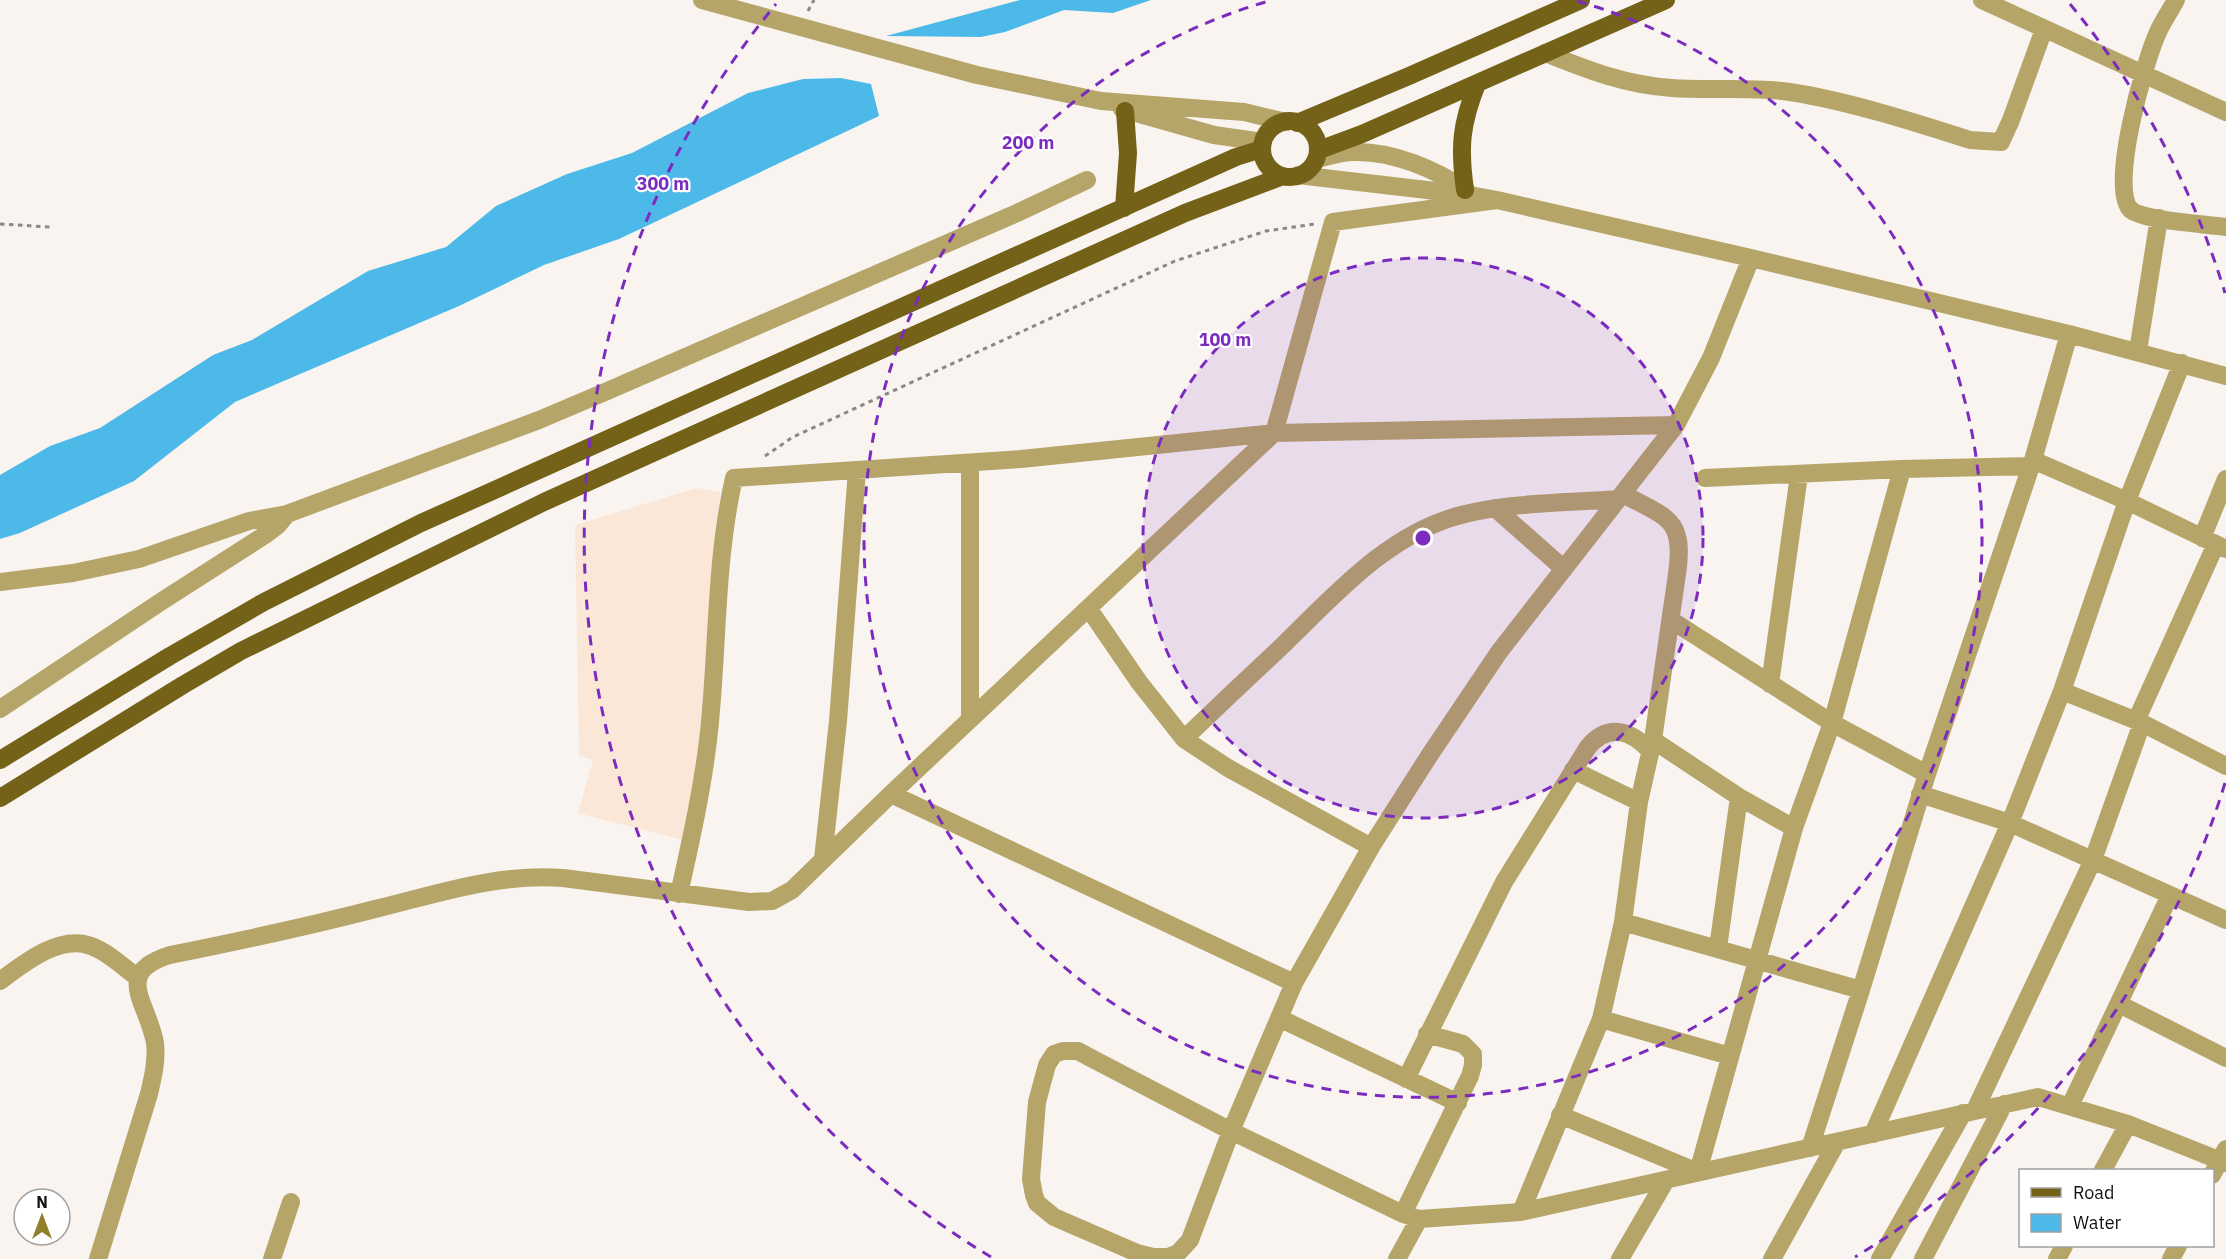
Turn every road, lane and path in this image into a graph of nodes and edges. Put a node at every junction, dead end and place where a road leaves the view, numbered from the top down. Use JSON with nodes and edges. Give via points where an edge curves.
{"nodes":[{"id":1,"x":702,"y":0,"type":"edge"},
{"id":2,"x":1581,"y":0,"type":"edge"},
{"id":3,"x":1666,"y":0,"type":"edge"},
{"id":4,"x":1982,"y":0,"type":"edge"},
{"id":5,"x":2176,"y":0,"type":"edge"},
{"id":6,"x":2044,"y":29,"type":"junction"},
{"id":7,"x":1545,"y":54,"type":"junction"},
{"id":8,"x":2142,"y":75,"type":"junction"},
{"id":9,"x":1477,"y":84,"type":"junction"},
{"id":10,"x":1101,"y":101,"type":"junction"},
{"id":11,"x":1125,"y":111,"type":"junction"},
{"id":12,"x":2226,"y":112,"type":"edge"},
{"id":13,"x":1292,"y":123,"type":"junction"},
{"id":14,"x":1263,"y":145,"type":"junction"},
{"id":15,"x":1318,"y":154,"type":"junction"},
{"id":16,"x":1291,"y":176,"type":"junction"},
{"id":17,"x":1088,"y":180,"type":"dead end"},
{"id":18,"x":1467,"y":192,"type":"junction"},
{"id":19,"x":1497,"y":200,"type":"junction"},
{"id":20,"x":1124,"y":208,"type":"junction"},
{"id":21,"x":2159,"y":218,"type":"junction"},
{"id":22,"x":1333,"y":222,"type":"junction"},
{"id":23,"x":0,"y":224,"type":"edge"},
{"id":24,"x":50,"y":227,"type":"dead end"},
{"id":25,"x":2226,"y":227,"type":"edge"},
{"id":26,"x":1751,"y":258,"type":"junction"},
{"id":27,"x":2069,"y":334,"type":"junction"},
{"id":28,"x":2138,"y":351,"type":"junction"},
{"id":29,"x":2182,"y":363,"type":"junction"},
{"id":30,"x":2226,"y":376,"type":"edge"},
{"id":31,"x":1676,"y":425,"type":"junction"},
{"id":32,"x":1274,"y":433,"type":"junction"},
{"id":33,"x":763,"y":458,"type":"dead end"},
{"id":34,"x":970,"y":463,"type":"junction"},
{"id":35,"x":2032,"y":463,"type":"junction"},
{"id":36,"x":1902,"y":469,"type":"junction"},
{"id":37,"x":857,"y":470,"type":"junction"},
{"id":38,"x":1799,"y":475,"type":"junction"},
{"id":39,"x":1706,"y":478,"type":"dead end"},
{"id":40,"x":2226,"y":479,"type":"edge"},
{"id":41,"x":1621,"y":496,"type":"junction"},
{"id":42,"x":2127,"y":501,"type":"junction"},
{"id":43,"x":1495,"y":508,"type":"junction"},
{"id":44,"x":287,"y":514,"type":"junction"},
{"id":45,"x":2215,"y":544,"type":"edge"},
{"id":46,"x":1564,"y":569,"type":"junction"},
{"id":47,"x":0,"y":582,"type":"edge"},
{"id":48,"x":1089,"y":609,"type":"junction"},
{"id":49,"x":1671,"y":620,"type":"junction"},
{"id":50,"x":1770,"y":684,"type":"junction"},
{"id":51,"x":2062,"y":691,"type":"junction"},
{"id":52,"x":0,"y":709,"type":"edge"},
{"id":53,"x":970,"y":720,"type":"junction"},
{"id":54,"x":2139,"y":722,"type":"junction"},
{"id":55,"x":1833,"y":723,"type":"junction"},
{"id":56,"x":1184,"y":739,"type":"junction"},
{"id":57,"x":1651,"y":746,"type":"junction"},
{"id":58,"x":0,"y":760,"type":"edge"},
{"id":59,"x":2226,"y":766,"type":"edge"},
{"id":60,"x":1573,"y":771,"type":"junction"},
{"id":61,"x":1927,"y":774,"type":"junction"},
{"id":62,"x":891,"y":794,"type":"junction"},
{"id":63,"x":1920,"y":794,"type":"junction"},
{"id":64,"x":1739,"y":796,"type":"junction"},
{"id":65,"x":0,"y":798,"type":"edge"},
{"id":66,"x":1639,"y":802,"type":"junction"},
{"id":67,"x":2010,"y":823,"type":"junction"},
{"id":68,"x":1794,"y":828,"type":"junction"},
{"id":69,"x":1371,"y":847,"type":"junction"},
{"id":70,"x":823,"y":859,"type":"junction"},
{"id":71,"x":2093,"y":860,"type":"junction"},
{"id":72,"x":679,"y":894,"type":"junction"},
{"id":73,"x":2170,"y":895,"type":"junction"},
{"id":74,"x":2226,"y":919,"type":"edge"},
{"id":75,"x":1623,"y":922,"type":"junction"},
{"id":76,"x":1718,"y":948,"type":"junction"},
{"id":77,"x":1756,"y":959,"type":"junction"},
{"id":78,"x":137,"y":977,"type":"junction"},
{"id":79,"x":0,"y":981,"type":"edge"},
{"id":80,"x":1294,"y":983,"type":"junction"},
{"id":81,"x":1861,"y":990,"type":"junction"},
{"id":82,"x":2120,"y":1004,"type":"junction"},
{"id":83,"x":1279,"y":1018,"type":"junction"},
{"id":84,"x":1601,"y":1019,"type":"junction"},
{"id":85,"x":1427,"y":1034,"type":"junction"},
{"id":86,"x":1730,"y":1056,"type":"junction"},
{"id":87,"x":2226,"y":1058,"type":"edge"},
{"id":88,"x":1406,"y":1079,"type":"junction"},
{"id":89,"x":1458,"y":1103,"type":"junction"},
{"id":90,"x":2004,"y":1104,"type":"junction"},
{"id":91,"x":2070,"y":1106,"type":"junction"},
{"id":92,"x":1969,"y":1112,"type":"junction"},
{"id":93,"x":1560,"y":1115,"type":"junction"},
{"id":94,"x":2128,"y":1124,"type":"junction"},
{"id":95,"x":1231,"y":1131,"type":"junction"},
{"id":96,"x":1873,"y":1134,"type":"junction"},
{"id":97,"x":1837,"y":1142,"type":"junction"},
{"id":98,"x":1810,"y":1148,"type":"junction"},
{"id":99,"x":2221,"y":1162,"type":"edge"},
{"id":100,"x":2104,"y":1169,"type":"edge"},
{"id":101,"x":1698,"y":1172,"type":"junction"},
{"id":102,"x":1666,"y":1180,"type":"junction"},
{"id":103,"x":291,"y":1202,"type":"dead end"},
{"id":104,"x":1521,"y":1212,"type":"junction"},
{"id":105,"x":1411,"y":1216,"type":"junction"},
{"id":106,"x":1176,"y":1256,"type":"edge"},
{"id":107,"x":98,"y":1259,"type":"edge"},
{"id":108,"x":272,"y":1259,"type":"edge"},
{"id":109,"x":1397,"y":1259,"type":"edge"},
{"id":110,"x":1620,"y":1259,"type":"edge"},
{"id":111,"x":1772,"y":1259,"type":"edge"},
{"id":112,"x":1880,"y":1259,"type":"edge"},
{"id":113,"x":1923,"y":1259,"type":"edge"}],
"edges":[{"from":1,"to":10,"type":"street","via":[[977,75]]},
{"from":2,"to":13,"type":"main road"},
{"from":3,"to":7,"type":"main road"},
{"from":4,"to":6,"type":"street"},
{"from":5,"to":8,"type":"street","via":[[2157,32]]},
{"from":6,"to":7,"type":"street","via":[[2001,142],[1992,143],[1790,92],[1634,83],[1604,77]]},
{"from":6,"to":8,"type":"street"},
{"from":7,"to":9,"type":"main road"},
{"from":8,"to":12,"type":"street"},
{"from":8,"to":21,"type":"street","via":[[2122,176],[2123,195],[2133,212]]},
{"from":9,"to":15,"type":"main road"},
{"from":9,"to":18,"type":"main road","via":[[1461,139]]},
{"from":10,"to":11,"type":"street"},
{"from":10,"to":13,"type":"street","via":[[1244,112]]},
{"from":11,"to":14,"type":"street"},
{"from":11,"to":20,"type":"main road","via":[[1128,153]]},
{"from":13,"to":14,"type":"main road","via":[[1276,125]]},
{"from":13,"to":15,"type":"main road","via":[[1307,127],[1314,135]]},
{"from":14,"to":16,"type":"main road","via":[[1266,163],[1273,171]]},
{"from":14,"to":20,"type":"main road"},
{"from":15,"to":16,"type":"main road","via":[[1304,174]]},
{"from":15,"to":18,"type":"street","via":[[1378,153],[1428,170]]},
{"from":16,"to":18,"type":"street"},
{"from":16,"to":65,"type":"main road","via":[[1185,213],[544,502],[241,651]]},
{"from":17,"to":44,"type":"street","via":[[539,420]]},
{"from":18,"to":19,"type":"street"},
{"from":19,"to":22,"type":"street"},
{"from":19,"to":26,"type":"street"},
{"from":20,"to":58,"type":"main road","via":[[410,528],[264,602]]},
{"from":21,"to":25,"type":"street"},
{"from":21,"to":28,"type":"street"},
{"from":22,"to":32,"type":"street"},
{"from":22,"to":33,"type":"path","via":[[1266,231],[1175,261],[793,437]]},
{"from":23,"to":24,"type":"path"},
{"from":26,"to":27,"type":"street"},
{"from":26,"to":31,"type":"street","via":[[1711,358]]},
{"from":27,"to":28,"type":"street"},
{"from":27,"to":35,"type":"street"},
{"from":28,"to":29,"type":"street"},
{"from":29,"to":30,"type":"street"},
{"from":29,"to":42,"type":"street"},
{"from":31,"to":32,"type":"street"},
{"from":31,"to":41,"type":"street"},
{"from":32,"to":34,"type":"street"},
{"from":32,"to":48,"type":"street"},
{"from":34,"to":37,"type":"street"},
{"from":34,"to":53,"type":"street"},
{"from":35,"to":36,"type":"street"},
{"from":35,"to":42,"type":"street"},
{"from":35,"to":61,"type":"street"},
{"from":36,"to":38,"type":"street"},
{"from":36,"to":55,"type":"street"},
{"from":37,"to":70,"type":"street"},
{"from":37,"to":72,"type":"street","via":[[734,478],[721,562],[709,731],[698,812]]},
{"from":38,"to":39,"type":"street"},
{"from":38,"to":50,"type":"street"},
{"from":40,"to":45,"type":"street"},
{"from":41,"to":43,"type":"street"},
{"from":41,"to":46,"type":"street"},
{"from":41,"to":49,"type":"street","via":[[1659,513],[1675,528],[1680,552]]},
{"from":42,"to":45,"type":"street"},
{"from":42,"to":51,"type":"street"},
{"from":43,"to":46,"type":"street"},
{"from":43,"to":56,"type":"street","via":[[1427,528],[1380,556],[1350,579]]},
{"from":44,"to":47,"type":"street","via":[[249,521],[139,559],[73,573]]},
{"from":44,"to":52,"type":"street","via":[[265,535]]},
{"from":45,"to":54,"type":"street"},
{"from":46,"to":69,"type":"street","via":[[1499,652]]},
{"from":48,"to":53,"type":"street"},
{"from":48,"to":56,"type":"street"},
{"from":49,"to":50,"type":"street"},
{"from":49,"to":57,"type":"street"},
{"from":50,"to":55,"type":"street"},
{"from":51,"to":54,"type":"street"},
{"from":51,"to":67,"type":"street"},
{"from":53,"to":62,"type":"street"},
{"from":54,"to":59,"type":"street"},
{"from":54,"to":71,"type":"street"},
{"from":55,"to":61,"type":"street"},
{"from":55,"to":68,"type":"street"},
{"from":56,"to":69,"type":"street","via":[[1228,768]]},
{"from":57,"to":60,"type":"street","via":[[1632,736],[1604,733],[1588,747]]},
{"from":57,"to":64,"type":"street"},
{"from":57,"to":66,"type":"street"},
{"from":60,"to":66,"type":"street"},
{"from":60,"to":85,"type":"street","via":[[1504,882]]},
{"from":61,"to":63,"type":"street"},
{"from":62,"to":70,"type":"street"},
{"from":62,"to":80,"type":"street"},
{"from":63,"to":67,"type":"street"},
{"from":63,"to":81,"type":"street"},
{"from":64,"to":68,"type":"street"},
{"from":64,"to":76,"type":"street"},
{"from":66,"to":75,"type":"street"},
{"from":67,"to":71,"type":"street"},
{"from":67,"to":96,"type":"street"},
{"from":68,"to":77,"type":"street"},
{"from":69,"to":80,"type":"street"},
{"from":70,"to":72,"type":"street","via":[[792,890],[772,901]]},
{"from":71,"to":73,"type":"street"},
{"from":71,"to":92,"type":"street"},
{"from":72,"to":78,"type":"street","via":[[545,877],[478,884],[155,959]]},
{"from":73,"to":74,"type":"street"},
{"from":73,"to":82,"type":"street"},
{"from":75,"to":76,"type":"street"},
{"from":75,"to":84,"type":"street"},
{"from":76,"to":77,"type":"street"},
{"from":77,"to":81,"type":"street"},
{"from":77,"to":86,"type":"street"},
{"from":78,"to":79,"type":"street","via":[[104,952],[74,942],[50,950]]},
{"from":78,"to":107,"type":"street","via":[[155,1044],[155,1067]]},
{"from":80,"to":83,"type":"street"},
{"from":81,"to":98,"type":"street"},
{"from":82,"to":87,"type":"street"},
{"from":82,"to":91,"type":"street"},
{"from":83,"to":88,"type":"street"},
{"from":83,"to":95,"type":"street"},
{"from":84,"to":86,"type":"street"},
{"from":84,"to":93,"type":"street"},
{"from":85,"to":88,"type":"street"},
{"from":85,"to":89,"type":"street","via":[[1463,1044],[1473,1054],[1473,1065]]},
{"from":86,"to":101,"type":"street"},
{"from":88,"to":89,"type":"street"},
{"from":89,"to":105,"type":"street"},
{"from":90,"to":91,"type":"street","via":[[2038,1097]]},
{"from":90,"to":92,"type":"street"},
{"from":90,"to":113,"type":"street"},
{"from":91,"to":94,"type":"street"},
{"from":92,"to":96,"type":"street"},
{"from":92,"to":112,"type":"street"},
{"from":93,"to":101,"type":"street"},
{"from":93,"to":104,"type":"street"},
{"from":94,"to":99,"type":"street"},
{"from":94,"to":100,"type":"street"},
{"from":95,"to":105,"type":"street"},
{"from":95,"to":106,"type":"street","via":[[1190,1240]]},
{"from":95,"to":106,"type":"street","via":[[1078,1052],[1058,1052],[1047,1065],[1037,1102],[1032,1157],[1032,1189],[1037,1203],[1054,1217],[1137,1253]]},
{"from":96,"to":97,"type":"street"},
{"from":97,"to":98,"type":"street"},
{"from":97,"to":111,"type":"street"},
{"from":98,"to":101,"type":"street"},
{"from":101,"to":102,"type":"street"},
{"from":102,"to":104,"type":"street"},
{"from":102,"to":110,"type":"street"},
{"from":103,"to":108,"type":"street"},
{"from":104,"to":105,"type":"street"},
{"from":105,"to":109,"type":"street"}]}
